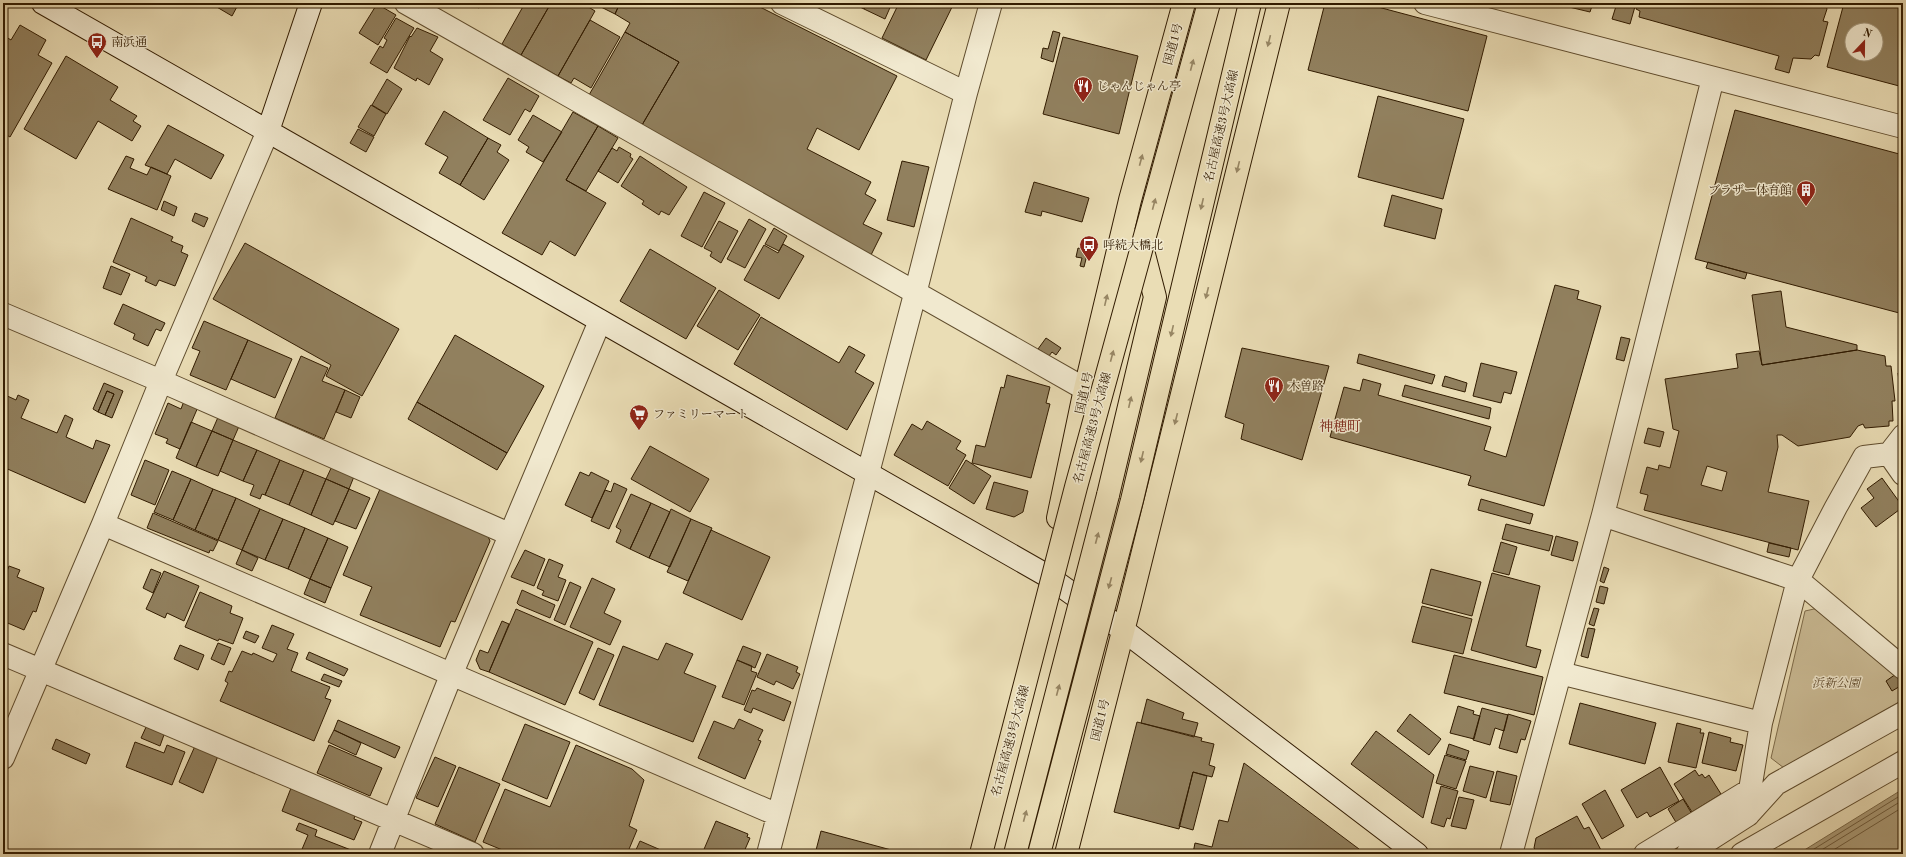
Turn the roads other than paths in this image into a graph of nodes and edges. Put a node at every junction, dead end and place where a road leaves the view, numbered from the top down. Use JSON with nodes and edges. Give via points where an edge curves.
{"nodes":[{"id":1,"x":43,"y":3,"type":"edge"},
{"id":2,"x":311,"y":3,"type":"edge"},
{"id":3,"x":406,"y":3,"type":"edge"},
{"id":4,"x":782,"y":3,"type":"edge"},
{"id":5,"x":991,"y":3,"type":"edge"},
{"id":6,"x":1184,"y":3,"type":"edge"},
{"id":7,"x":1209,"y":3,"type":"edge"},
{"id":8,"x":1250,"y":3,"type":"edge"},
{"id":9,"x":1279,"y":3,"type":"edge"},
{"id":10,"x":1425,"y":3,"type":"edge"},
{"id":11,"x":1480,"y":10,"type":"edge"},
{"id":12,"x":1713,"y":78,"type":"junction"},
{"id":13,"x":966,"y":92,"type":"junction"},
{"id":14,"x":1903,"y":127,"type":"edge"},
{"id":15,"x":268,"y":131,"type":"junction"},
{"id":16,"x":1130,"y":200,"type":"junction"},
{"id":17,"x":915,"y":294,"type":"junction"},
{"id":18,"x":3,"y":314,"type":"edge"},
{"id":19,"x":600,"y":321,"type":"junction"},
{"id":20,"x":161,"y":381,"type":"junction"},
{"id":21,"x":1085,"y":390,"type":"junction"},
{"id":22,"x":1903,"y":436,"type":"edge"},
{"id":23,"x":1889,"y":454,"type":"junction"},
{"id":24,"x":869,"y":474,"type":"junction"},
{"id":25,"x":1903,"y":474,"type":"edge"},
{"id":26,"x":1603,"y":515,"type":"junction"},
{"id":27,"x":103,"y":524,"type":"junction"},
{"id":28,"x":509,"y":534,"type":"junction"},
{"id":29,"x":1046,"y":575,"type":"junction"},
{"id":30,"x":1798,"y":580,"type":"junction"},
{"id":31,"x":1123,"y":630,"type":"junction"},
{"id":32,"x":3,"y":654,"type":"edge"},
{"id":33,"x":1903,"y":668,"type":"edge"},
{"id":34,"x":41,"y":670,"type":"junction"},
{"id":35,"x":452,"y":673,"type":"junction"},
{"id":36,"x":1560,"y":673,"type":"junction"},
{"id":37,"x":1903,"y":713,"type":"edge"},
{"id":38,"x":1761,"y":723,"type":"junction"},
{"id":39,"x":3,"y":758,"type":"edge"},
{"id":40,"x":1903,"y":762,"type":"edge"},
{"id":41,"x":1750,"y":790,"type":"junction"},
{"id":42,"x":778,"y":815,"type":"junction"},
{"id":43,"x":1748,"y":815,"type":"junction"},
{"id":44,"x":394,"y":821,"type":"junction"},
{"id":45,"x":380,"y":854,"type":"edge"},
{"id":46,"x":472,"y":854,"type":"edge"},
{"id":47,"x":768,"y":854,"type":"edge"},
{"id":48,"x":970,"y":854,"type":"edge"},
{"id":49,"x":981,"y":854,"type":"edge"},
{"id":50,"x":1015,"y":854,"type":"edge"},
{"id":51,"x":1039,"y":854,"type":"edge"},
{"id":52,"x":1066,"y":854,"type":"edge"},
{"id":53,"x":1417,"y":854,"type":"edge"},
{"id":54,"x":1511,"y":854,"type":"edge"},
{"id":55,"x":1645,"y":854,"type":"edge"},
{"id":56,"x":1687,"y":854,"type":"edge"},
{"id":57,"x":1742,"y":854,"type":"edge"}],
"edges":[{"from":1,"to":15,"type":"street"},
{"from":2,"to":15,"type":"street"},
{"from":3,"to":17,"type":"street"},
{"from":4,"to":13,"type":"street"},
{"from":5,"to":13,"type":"street"},
{"from":16,"to":6,"type":"highway","name":"国道1号","one_way":true},
{"from":49,"to":7,"type":"highway","name":"名古屋高速3号大高線","one_way":true,"bridge":true,"via":[[1076,487]]},
{"from":8,"to":51,"type":"highway","name":"名古屋高速3号大高線","one_way":true,"bridge":true,"via":[[1132,500]]},
{"from":9,"to":31,"type":"highway","name":"国道1号","one_way":true},
{"from":10,"to":11,"type":"street"},
{"from":11,"to":12,"type":"street"},
{"from":12,"to":14,"type":"street"},
{"from":12,"to":26,"type":"street"},
{"from":13,"to":17,"type":"street"},
{"from":15,"to":19,"type":"street"},
{"from":15,"to":20,"type":"street"},
{"from":21,"to":16,"type":"highway","name":"国道1号","one_way":true},
{"from":50,"to":16,"type":"highway","one_way":true,"bridge":true,"via":[[1108,495],[1155,297]]},
{"from":17,"to":21,"type":"street"},
{"from":17,"to":24,"type":"street"},
{"from":18,"to":20,"type":"street"},
{"from":19,"to":24,"type":"street"},
{"from":19,"to":28,"type":"street"},
{"from":20,"to":27,"type":"street"},
{"from":20,"to":28,"type":"street"},
{"from":21,"to":29,"type":"highway","name":"国道1号"},
{"from":22,"to":23,"type":"street"},
{"from":23,"to":25,"type":"street"},
{"from":23,"to":30,"type":"street","via":[[1864,457]]},
{"from":24,"to":29,"type":"street"},
{"from":24,"to":42,"type":"street"},
{"from":26,"to":30,"type":"street"},
{"from":26,"to":36,"type":"street"},
{"from":27,"to":34,"type":"street"},
{"from":27,"to":35,"type":"street"},
{"from":28,"to":35,"type":"street"},
{"from":29,"to":31,"type":"street"},
{"from":29,"to":48,"type":"highway","name":"国道1号"},
{"from":30,"to":33,"type":"street"},
{"from":30,"to":38,"type":"street"},
{"from":31,"to":52,"type":"highway","name":"国道1号"},
{"from":31,"to":53,"type":"street"},
{"from":32,"to":34,"type":"street"},
{"from":34,"to":39,"type":"street"},
{"from":34,"to":44,"type":"street"},
{"from":35,"to":42,"type":"street"},
{"from":35,"to":44,"type":"street"},
{"from":36,"to":38,"type":"street"},
{"from":36,"to":54,"type":"street"},
{"from":37,"to":43,"type":"street","via":[[1776,784]]},
{"from":38,"to":41,"type":"street"},
{"from":40,"to":57,"type":"street"},
{"from":41,"to":43,"type":"street"},
{"from":41,"to":55,"type":"street"},
{"from":42,"to":47,"type":"street"},
{"from":43,"to":56,"type":"street"},
{"from":44,"to":45,"type":"street"},
{"from":44,"to":46,"type":"street"}]}
